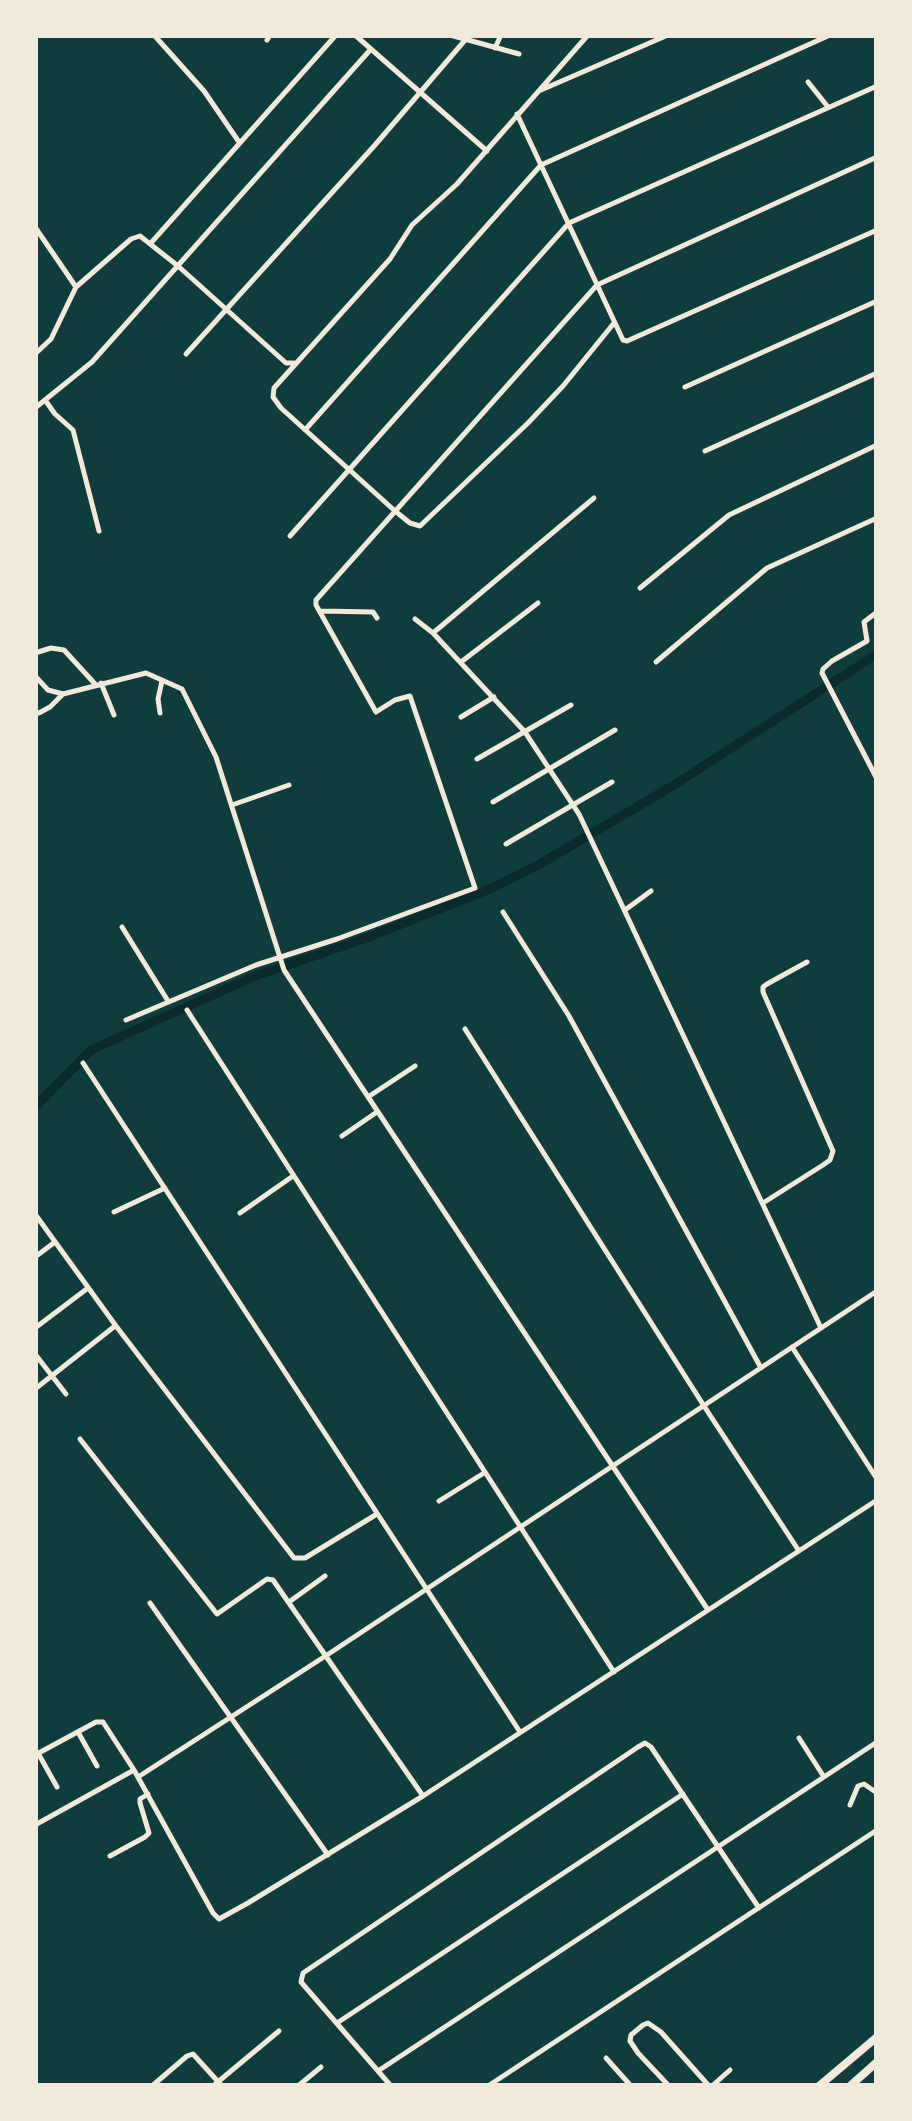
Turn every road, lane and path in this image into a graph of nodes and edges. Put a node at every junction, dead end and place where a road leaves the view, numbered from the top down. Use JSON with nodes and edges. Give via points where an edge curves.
{"nodes":[{"id":1,"x":154,"y":35,"type":"edge"},
{"id":2,"x":336,"y":35,"type":"edge"},
{"id":3,"x":355,"y":35,"type":"edge"},
{"id":4,"x":450,"y":35,"type":"edge"},
{"id":5,"x":501,"y":35,"type":"edge"},
{"id":6,"x":588,"y":35,"type":"edge"},
{"id":7,"x":668,"y":35,"type":"edge"},
{"id":8,"x":830,"y":35,"type":"edge"},
{"id":9,"x":466,"y":40,"type":"junction"},
{"id":10,"x":371,"y":48,"type":"junction"},
{"id":11,"x":495,"y":48,"type":"junction"},
{"id":12,"x":519,"y":54,"type":"dead end"},
{"id":13,"x":808,"y":82,"type":"dead end"},
{"id":14,"x":877,"y":86,"type":"edge"},
{"id":15,"x":538,"y":91,"type":"junction"},
{"id":16,"x":422,"y":92,"type":"junction"},
{"id":17,"x":828,"y":108,"type":"junction"},
{"id":18,"x":518,"y":114,"type":"junction"},
{"id":19,"x":240,"y":143,"type":"junction"},
{"id":20,"x":487,"y":150,"type":"junction"},
{"id":21,"x":877,"y":157,"type":"edge"},
{"id":22,"x":541,"y":165,"type":"junction"},
{"id":23,"x":568,"y":224,"type":"junction"},
{"id":24,"x":35,"y":227,"type":"edge"},
{"id":25,"x":877,"y":230,"type":"edge"},
{"id":26,"x":150,"y":244,"type":"junction"},
{"id":27,"x":178,"y":266,"type":"junction"},
{"id":28,"x":596,"y":285,"type":"junction"},
{"id":29,"x":76,"y":287,"type":"junction"},
{"id":30,"x":877,"y":302,"type":"edge"},
{"id":31,"x":227,"y":310,"type":"junction"},
{"id":32,"x":614,"y":323,"type":"junction"},
{"id":33,"x":35,"y":354,"type":"edge"},
{"id":34,"x":186,"y":354,"type":"dead end"},
{"id":35,"x":298,"y":363,"type":"junction"},
{"id":36,"x":877,"y":373,"type":"edge"},
{"id":37,"x":685,"y":387,"type":"dead end"},
{"id":38,"x":46,"y":400,"type":"junction"},
{"id":39,"x":35,"y":408,"type":"edge"},
{"id":40,"x":306,"y":430,"type":"junction"},
{"id":41,"x":877,"y":446,"type":"edge"},
{"id":42,"x":705,"y":451,"type":"dead end"},
{"id":43,"x":350,"y":470,"type":"junction"},
{"id":44,"x":594,"y":498,"type":"dead end"},
{"id":45,"x":396,"y":511,"type":"junction"},
{"id":46,"x":877,"y":518,"type":"edge"},
{"id":47,"x":98,"y":531,"type":"dead end"},
{"id":48,"x":290,"y":536,"type":"dead end"},
{"id":49,"x":640,"y":588,"type":"dead end"},
{"id":50,"x":538,"y":603,"type":"dead end"},
{"id":51,"x":320,"y":611,"type":"junction"},
{"id":52,"x":877,"y":612,"type":"edge"},
{"id":53,"x":378,"y":618,"type":"dead end"},
{"id":54,"x":414,"y":619,"type":"dead end"},
{"id":55,"x":432,"y":633,"type":"junction"},
{"id":56,"x":35,"y":653,"type":"edge"},
{"id":57,"x":460,"y":662,"type":"junction"},
{"id":58,"x":656,"y":662,"type":"dead end"},
{"id":59,"x":35,"y":676,"type":"edge"},
{"id":60,"x":162,"y":681,"type":"junction"},
{"id":61,"x":99,"y":684,"type":"junction"},
{"id":62,"x":63,"y":694,"type":"junction"},
{"id":63,"x":494,"y":697,"type":"junction"},
{"id":64,"x":571,"y":705,"type":"dead end"},
{"id":65,"x":39,"y":713,"type":"dead end"},
{"id":66,"x":160,"y":713,"type":"dead end"},
{"id":67,"x":114,"y":715,"type":"dead end"},
{"id":68,"x":460,"y":717,"type":"dead end"},
{"id":69,"x":615,"y":730,"type":"dead end"},
{"id":70,"x":525,"y":732,"type":"junction"},
{"id":71,"x":478,"y":759,"type":"dead end"},
{"id":72,"x":550,"y":769,"type":"junction"},
{"id":73,"x":877,"y":779,"type":"edge"},
{"id":74,"x":612,"y":782,"type":"dead end"},
{"id":75,"x":289,"y":785,"type":"dead end"},
{"id":76,"x":493,"y":802,"type":"dead end"},
{"id":77,"x":573,"y":804,"type":"junction"},
{"id":78,"x":232,"y":805,"type":"junction"},
{"id":79,"x":506,"y":844,"type":"dead end"},
{"id":80,"x":651,"y":891,"type":"dead end"},
{"id":81,"x":624,"y":910,"type":"junction"},
{"id":82,"x":503,"y":912,"type":"dead end"},
{"id":83,"x":122,"y":927,"type":"dead end"},
{"id":84,"x":280,"y":956,"type":"junction"},
{"id":85,"x":807,"y":962,"type":"dead end"},
{"id":86,"x":169,"y":1002,"type":"junction"},
{"id":87,"x":187,"y":1010,"type":"dead end"},
{"id":88,"x":126,"y":1020,"type":"dead end"},
{"id":89,"x":464,"y":1029,"type":"dead end"},
{"id":90,"x":82,"y":1063,"type":"dead end"},
{"id":91,"x":414,"y":1066,"type":"dead end"},
{"id":92,"x":368,"y":1097,"type":"junction"},
{"id":93,"x":378,"y":1112,"type":"junction"},
{"id":94,"x":342,"y":1136,"type":"dead end"},
{"id":95,"x":293,"y":1176,"type":"junction"},
{"id":96,"x":164,"y":1188,"type":"junction"},
{"id":97,"x":762,"y":1204,"type":"junction"},
{"id":98,"x":114,"y":1212,"type":"dead end"},
{"id":99,"x":240,"y":1213,"type":"dead end"},
{"id":100,"x":35,"y":1214,"type":"edge"},
{"id":101,"x":55,"y":1242,"type":"junction"},
{"id":102,"x":35,"y":1257,"type":"edge"},
{"id":103,"x":88,"y":1288,"type":"junction"},
{"id":104,"x":877,"y":1291,"type":"edge"},
{"id":105,"x":116,"y":1326,"type":"junction"},
{"id":106,"x":35,"y":1328,"type":"edge"},
{"id":107,"x":821,"y":1328,"type":"junction"},
{"id":108,"x":792,"y":1347,"type":"junction"},
{"id":109,"x":35,"y":1354,"type":"edge"},
{"id":110,"x":761,"y":1368,"type":"junction"},
{"id":111,"x":52,"y":1376,"type":"junction"},
{"id":112,"x":35,"y":1389,"type":"edge"},
{"id":113,"x":66,"y":1394,"type":"dead end"},
{"id":114,"x":704,"y":1406,"type":"junction"},
{"id":115,"x":80,"y":1438,"type":"dead end"},
{"id":116,"x":612,"y":1466,"type":"junction"},
{"id":117,"x":484,"y":1472,"type":"junction"},
{"id":118,"x":877,"y":1479,"type":"edge"},
{"id":119,"x":877,"y":1500,"type":"edge"},
{"id":120,"x":439,"y":1502,"type":"dead end"},
{"id":121,"x":378,"y":1513,"type":"junction"},
{"id":122,"x":520,"y":1527,"type":"junction"},
{"id":123,"x":799,"y":1551,"type":"junction"},
{"id":124,"x":325,"y":1576,"type":"dead end"},
{"id":125,"x":428,"y":1588,"type":"junction"},
{"id":126,"x":289,"y":1602,"type":"junction"},
{"id":127,"x":150,"y":1603,"type":"dead end"},
{"id":128,"x":708,"y":1610,"type":"junction"},
{"id":129,"x":327,"y":1655,"type":"junction"},
{"id":130,"x":614,"y":1672,"type":"junction"},
{"id":131,"x":231,"y":1717,"type":"junction"},
{"id":132,"x":78,"y":1732,"type":"junction"},
{"id":133,"x":520,"y":1732,"type":"junction"},
{"id":134,"x":799,"y":1738,"type":"dead end"},
{"id":135,"x":877,"y":1742,"type":"edge"},
{"id":136,"x":36,"y":1754,"type":"edge"},
{"id":137,"x":97,"y":1766,"type":"dead end"},
{"id":138,"x":136,"y":1774,"type":"junction"},
{"id":139,"x":824,"y":1777,"type":"junction"},
{"id":140,"x":56,"y":1787,"type":"dead end"},
{"id":141,"x":877,"y":1793,"type":"edge"},
{"id":142,"x":148,"y":1794,"type":"junction"},
{"id":143,"x":683,"y":1794,"type":"junction"},
{"id":144,"x":423,"y":1796,"type":"junction"},
{"id":145,"x":850,"y":1805,"type":"dead end"},
{"id":146,"x":35,"y":1825,"type":"edge"},
{"id":147,"x":877,"y":1830,"type":"edge"},
{"id":148,"x":718,"y":1847,"type":"junction"},
{"id":149,"x":328,"y":1855,"type":"junction"},
{"id":150,"x":110,"y":1856,"type":"dead end"},
{"id":151,"x":759,"y":1908,"type":"junction"},
{"id":152,"x":337,"y":2024,"type":"junction"},
{"id":153,"x":278,"y":2030,"type":"dead end"},
{"id":154,"x":877,"y":2037,"type":"edge"},
{"id":155,"x":606,"y":2058,"type":"dead end"},
{"id":156,"x":877,"y":2062,"type":"edge"},
{"id":157,"x":321,"y":2066,"type":"dead end"},
{"id":158,"x":730,"y":2070,"type":"dead end"},
{"id":159,"x":378,"y":2072,"type":"junction"},
{"id":160,"x":217,"y":2085,"type":"edge"},
{"id":161,"x":152,"y":2086,"type":"edge"},
{"id":162,"x":298,"y":2086,"type":"edge"},
{"id":163,"x":391,"y":2086,"type":"edge"},
{"id":164,"x":488,"y":2086,"type":"edge"},
{"id":165,"x":631,"y":2086,"type":"edge"},
{"id":166,"x":669,"y":2086,"type":"edge"},
{"id":167,"x":710,"y":2086,"type":"edge"},
{"id":168,"x":819,"y":2086,"type":"edge"},
{"id":169,"x":850,"y":2086,"type":"edge"}],
"edges":[{"from":1,"to":19,"type":"street"},
{"from":2,"to":19,"type":"street"},
{"from":3,"to":10,"type":"street"},
{"from":4,"to":9,"type":"street"},
{"from":5,"to":11,"type":"street"},
{"from":6,"to":15,"type":"street"},
{"from":7,"to":15,"type":"street"},
{"from":8,"to":22,"type":"street"},
{"from":9,"to":11,"type":"street"},
{"from":9,"to":16,"type":"street"},
{"from":10,"to":16,"type":"street"},
{"from":10,"to":27,"type":"street"},
{"from":11,"to":12,"type":"street"},
{"from":13,"to":17,"type":"street"},
{"from":14,"to":17,"type":"street"},
{"from":15,"to":18,"type":"street"},
{"from":16,"to":20,"type":"street"},
{"from":16,"to":31,"type":"street"},
{"from":17,"to":23,"type":"street"},
{"from":18,"to":20,"type":"street"},
{"from":18,"to":22,"type":"street"},
{"from":19,"to":26,"type":"street"},
{"from":20,"to":35,"type":"street","via":[[412,225]]},
{"from":21,"to":28,"type":"street"},
{"from":22,"to":23,"type":"street"},
{"from":22,"to":40,"type":"street"},
{"from":23,"to":28,"type":"street"},
{"from":23,"to":43,"type":"street"},
{"from":24,"to":29,"type":"street"},
{"from":25,"to":32,"type":"street","via":[[627,342]]},
{"from":26,"to":27,"type":"street"},
{"from":26,"to":29,"type":"street","via":[[136,236]]},
{"from":27,"to":31,"type":"street"},
{"from":27,"to":38,"type":"street","via":[[92,362]]},
{"from":28,"to":32,"type":"street"},
{"from":28,"to":45,"type":"street"},
{"from":29,"to":33,"type":"street","via":[[52,340]]},
{"from":30,"to":37,"type":"street"},
{"from":31,"to":34,"type":"street"},
{"from":31,"to":35,"type":"street","via":[[286,362]]},
{"from":32,"to":45,"type":"street","via":[[563,386],[425,523],[416,526]]},
{"from":35,"to":40,"type":"street","via":[[272,397]]},
{"from":36,"to":42,"type":"street"},
{"from":38,"to":39,"type":"street"},
{"from":38,"to":47,"type":"street","via":[[74,430]]},
{"from":40,"to":43,"type":"street"},
{"from":41,"to":49,"type":"street","via":[[737,510]]},
{"from":43,"to":45,"type":"street"},
{"from":43,"to":48,"type":"street"},
{"from":44,"to":55,"type":"street"},
{"from":45,"to":51,"type":"street","via":[[319,596]]},
{"from":46,"to":58,"type":"street","via":[[766,568]]},
{"from":50,"to":57,"type":"street"},
{"from":51,"to":53,"type":"street","via":[[373,612]]},
{"from":51,"to":84,"type":"street","via":[[376,712],[410,696],[475,888]]},
{"from":52,"to":73,"type":"street","via":[[864,622],[867,641],[823,668]]},
{"from":54,"to":55,"type":"street"},
{"from":55,"to":57,"type":"street"},
{"from":56,"to":61,"type":"street","via":[[64,650]]},
{"from":57,"to":63,"type":"street"},
{"from":59,"to":62,"type":"street"},
{"from":60,"to":61,"type":"street","via":[[146,673]]},
{"from":60,"to":66,"type":"street"},
{"from":60,"to":78,"type":"street","via":[[186,696]]},
{"from":61,"to":62,"type":"street"},
{"from":61,"to":67,"type":"street"},
{"from":62,"to":65,"type":"street"},
{"from":63,"to":68,"type":"street"},
{"from":63,"to":70,"type":"street"},
{"from":64,"to":70,"type":"street"},
{"from":69,"to":72,"type":"street"},
{"from":70,"to":71,"type":"street"},
{"from":70,"to":72,"type":"street"},
{"from":72,"to":76,"type":"street"},
{"from":72,"to":77,"type":"street"},
{"from":74,"to":77,"type":"street"},
{"from":75,"to":78,"type":"street"},
{"from":77,"to":79,"type":"street"},
{"from":77,"to":81,"type":"street"},
{"from":78,"to":84,"type":"street"},
{"from":80,"to":81,"type":"street"},
{"from":81,"to":97,"type":"street"},
{"from":82,"to":110,"type":"street","via":[[570,1016]]},
{"from":83,"to":86,"type":"street"},
{"from":84,"to":86,"type":"street"},
{"from":84,"to":92,"type":"street"},
{"from":85,"to":97,"type":"street","via":[[763,992],[832,1152],[824,1165]]},
{"from":86,"to":88,"type":"street"},
{"from":87,"to":95,"type":"street"},
{"from":89,"to":114,"type":"street"},
{"from":90,"to":96,"type":"street"},
{"from":91,"to":92,"type":"street"},
{"from":92,"to":93,"type":"street"},
{"from":93,"to":94,"type":"street"},
{"from":93,"to":116,"type":"street"},
{"from":95,"to":99,"type":"street"},
{"from":95,"to":117,"type":"street"},
{"from":96,"to":98,"type":"street"},
{"from":96,"to":121,"type":"street"},
{"from":97,"to":107,"type":"street"},
{"from":100,"to":101,"type":"street"},
{"from":101,"to":102,"type":"street"},
{"from":101,"to":103,"type":"street"},
{"from":103,"to":105,"type":"street"},
{"from":103,"to":106,"type":"street"},
{"from":104,"to":107,"type":"street"},
{"from":105,"to":111,"type":"street"},
{"from":105,"to":121,"type":"street","via":[[294,1558],[305,1558]]},
{"from":107,"to":108,"type":"street"},
{"from":108,"to":110,"type":"street"},
{"from":108,"to":118,"type":"street"},
{"from":109,"to":111,"type":"street"},
{"from":110,"to":114,"type":"street"},
{"from":111,"to":112,"type":"street"},
{"from":111,"to":113,"type":"street"},
{"from":114,"to":116,"type":"street"},
{"from":114,"to":123,"type":"street"},
{"from":115,"to":126,"type":"street","via":[[217,1614],[268,1579]]},
{"from":116,"to":122,"type":"street"},
{"from":116,"to":128,"type":"street"},
{"from":117,"to":120,"type":"street"},
{"from":117,"to":122,"type":"street"},
{"from":119,"to":123,"type":"street"},
{"from":121,"to":125,"type":"street"},
{"from":122,"to":125,"type":"street"},
{"from":122,"to":130,"type":"street"},
{"from":123,"to":128,"type":"street"},
{"from":124,"to":126,"type":"street"},
{"from":125,"to":129,"type":"street"},
{"from":125,"to":133,"type":"street"},
{"from":126,"to":129,"type":"street"},
{"from":127,"to":131,"type":"street"},
{"from":128,"to":130,"type":"street"},
{"from":129,"to":131,"type":"street"},
{"from":129,"to":144,"type":"street"},
{"from":130,"to":133,"type":"street"},
{"from":131,"to":138,"type":"street"},
{"from":131,"to":149,"type":"street"},
{"from":132,"to":136,"type":"street"},
{"from":132,"to":137,"type":"street"},
{"from":132,"to":138,"type":"street","via":[[103,1722]]},
{"from":133,"to":144,"type":"street"},
{"from":134,"to":139,"type":"street"},
{"from":135,"to":139,"type":"street"},
{"from":136,"to":140,"type":"street"},
{"from":138,"to":142,"type":"street"},
{"from":138,"to":146,"type":"street"},
{"from":139,"to":148,"type":"street"},
{"from":141,"to":145,"type":"street","via":[[858,1786]]},
{"from":142,"to":149,"type":"street","via":[[219,1919]]},
{"from":142,"to":150,"type":"street","via":[[140,1799],[146,1837]]},
{"from":143,"to":148,"type":"street"},
{"from":143,"to":152,"type":"street"},
{"from":143,"to":152,"type":"street","via":[[651,1747],[638,1746],[303,1973],[301,1982]]},
{"from":144,"to":149,"type":"street"},
{"from":147,"to":151,"type":"street"},
{"from":148,"to":151,"type":"street"},
{"from":148,"to":159,"type":"street"},
{"from":151,"to":164,"type":"street"},
{"from":152,"to":159,"type":"street"},
{"from":153,"to":160,"type":"street"},
{"from":154,"to":168,"type":"main road"},
{"from":155,"to":165,"type":"street"},
{"from":156,"to":169,"type":"main road"},
{"from":157,"to":162,"type":"street"},
{"from":158,"to":167,"type":"street"},
{"from":159,"to":163,"type":"street"},
{"from":160,"to":161,"type":"street","via":[[193,2054]]},
{"from":166,"to":167,"type":"street","via":[[633,2046],[631,2034],[643,2024],[661,2032]]}]}
